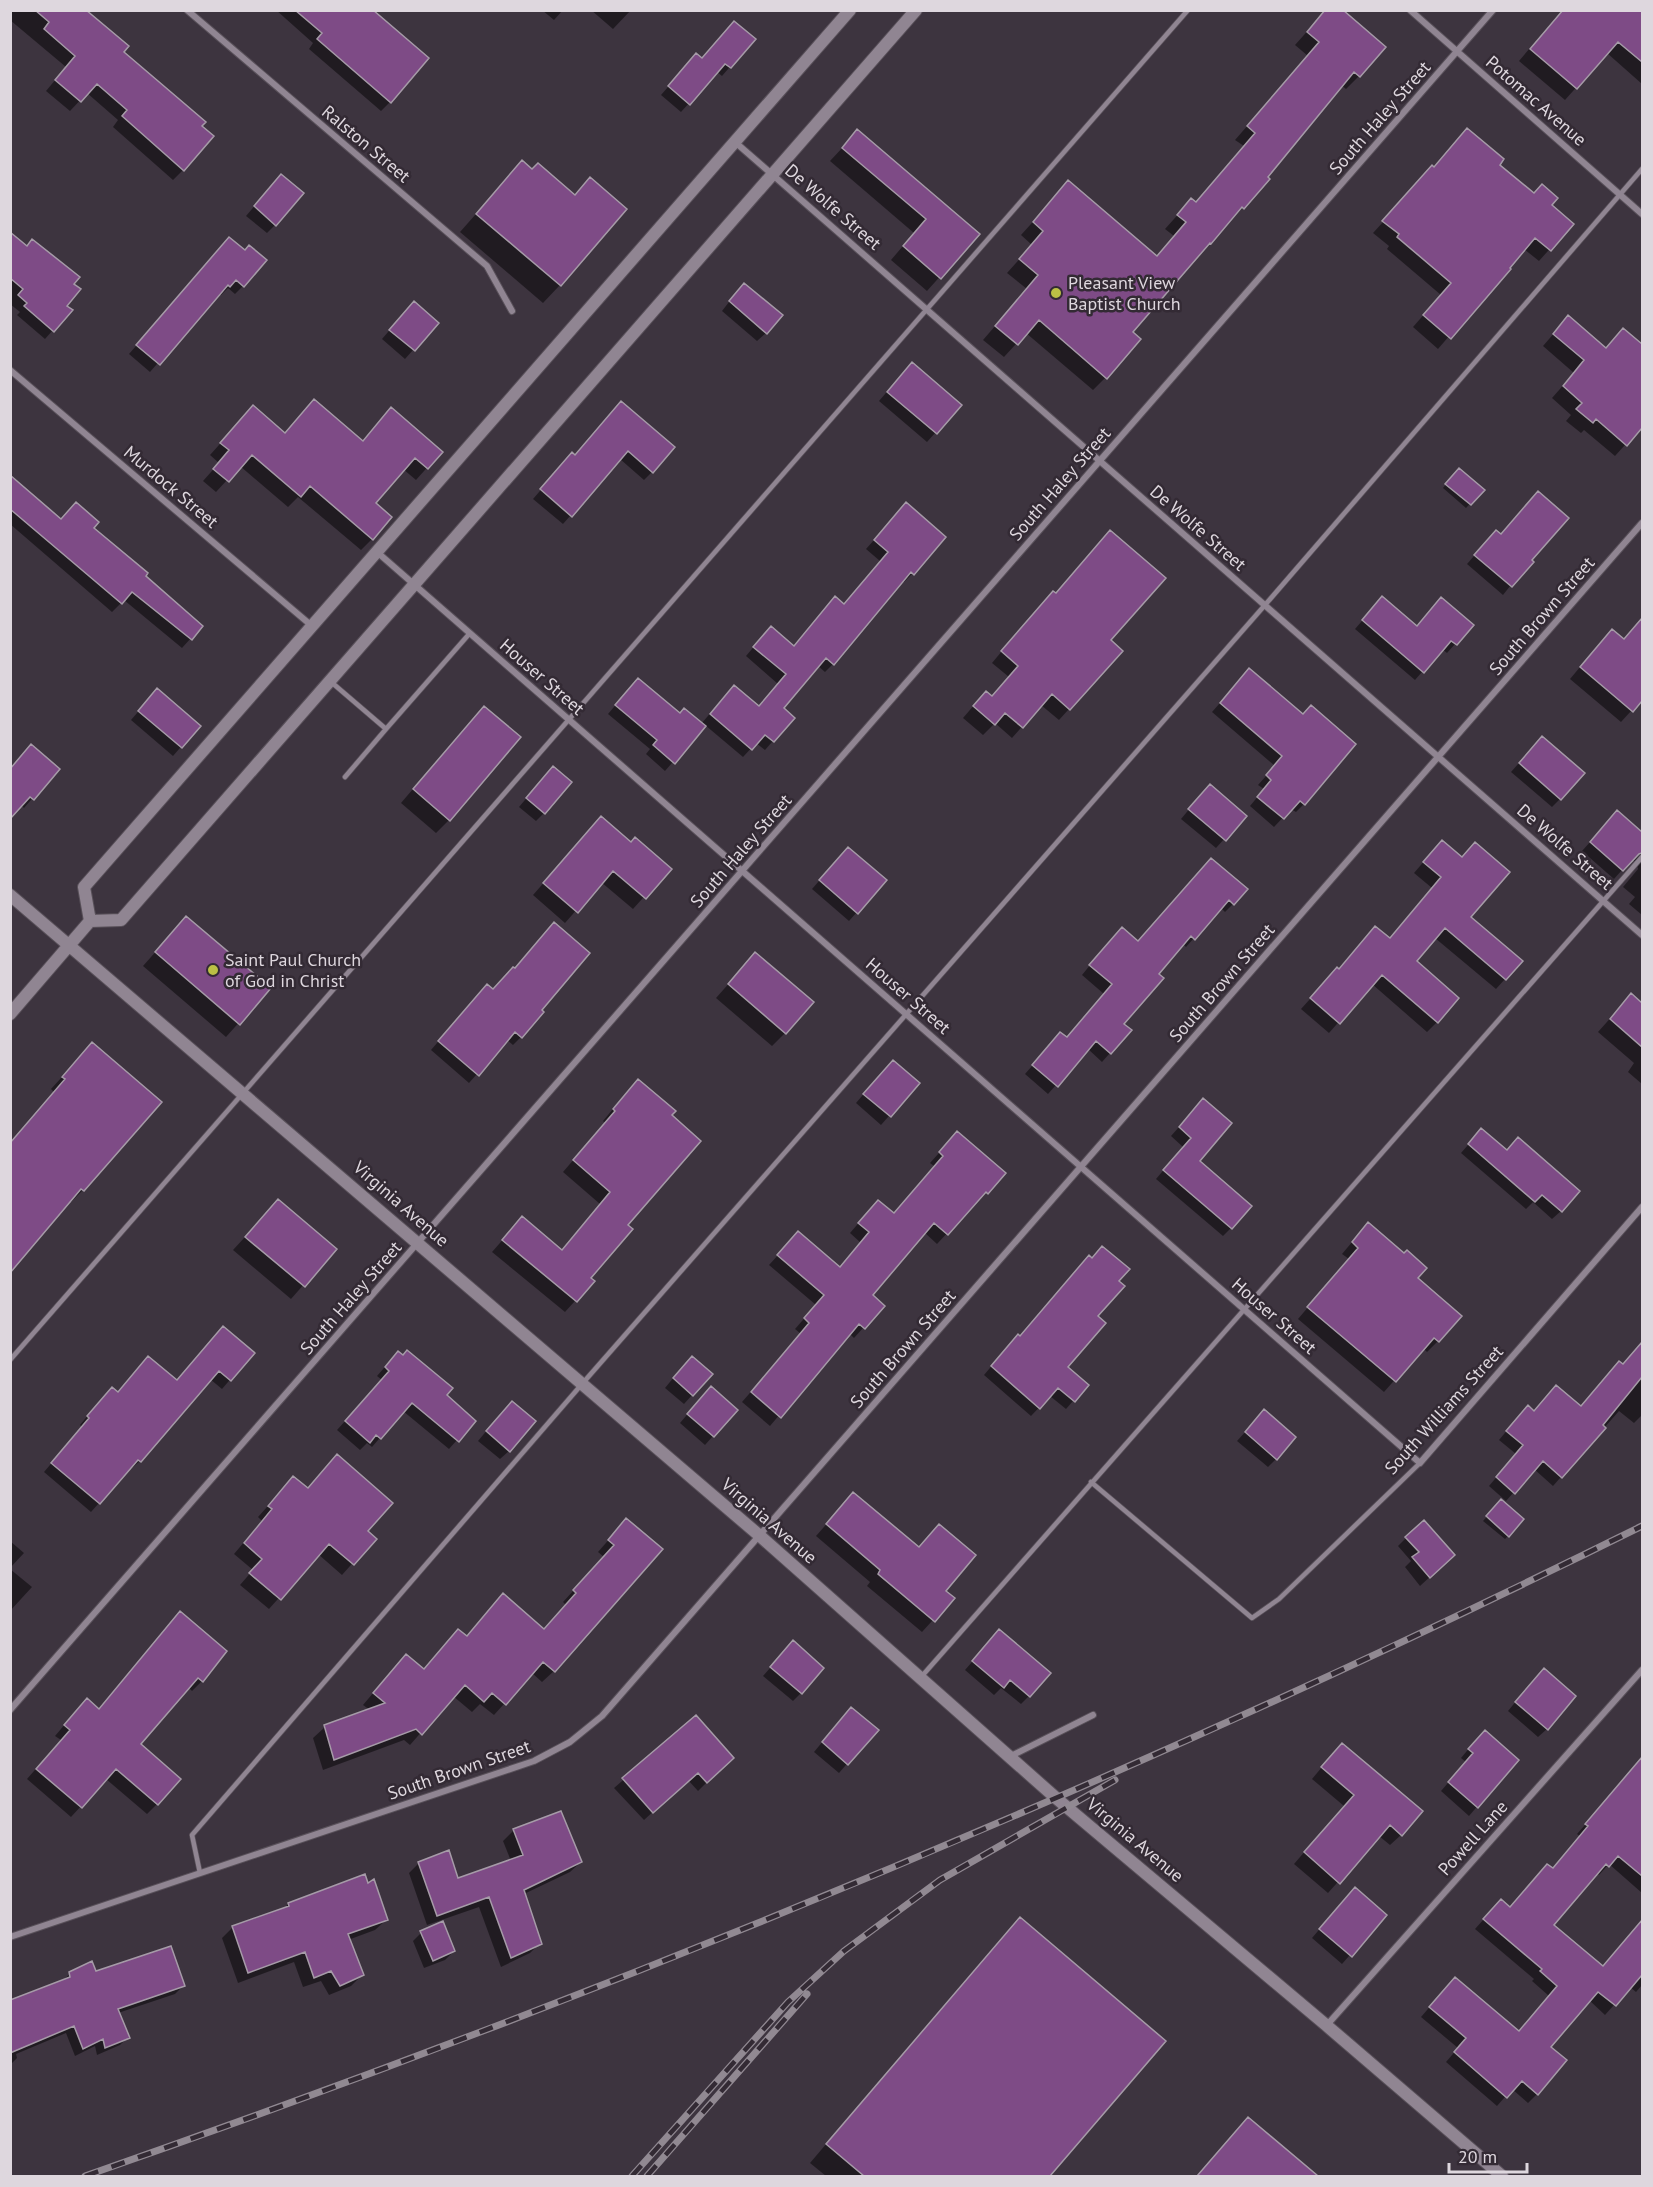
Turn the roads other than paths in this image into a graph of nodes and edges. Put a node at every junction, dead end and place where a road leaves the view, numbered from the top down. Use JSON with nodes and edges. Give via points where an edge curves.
{"nodes":[{"id":1,"x":188,"y":10,"type":"edge"},
{"id":2,"x":850,"y":10,"type":"edge"},
{"id":3,"x":916,"y":10,"type":"edge"},
{"id":4,"x":1188,"y":10,"type":"edge"},
{"id":5,"x":1410,"y":10,"type":"edge"},
{"id":6,"x":1493,"y":10,"type":"edge"},
{"id":7,"x":1457,"y":52,"type":"junction"},
{"id":8,"x":735,"y":142,"type":"junction"},
{"id":9,"x":1642,"y":169,"type":"edge"},
{"id":10,"x":773,"y":175,"type":"junction"},
{"id":11,"x":1620,"y":194,"type":"junction"},
{"id":12,"x":1642,"y":213,"type":"edge"},
{"id":13,"x":927,"y":310,"type":"junction"},
{"id":14,"x":512,"y":311,"type":"dead end"},
{"id":15,"x":10,"y":370,"type":"edge"},
{"id":16,"x":1100,"y":462,"type":"junction"},
{"id":17,"x":1642,"y":523,"type":"edge"},
{"id":18,"x":377,"y":552,"type":"junction"},
{"id":19,"x":415,"y":585,"type":"junction"},
{"id":20,"x":1264,"y":605,"type":"junction"},
{"id":21,"x":312,"y":626,"type":"junction"},
{"id":22,"x":470,"y":633,"type":"junction"},
{"id":23,"x":330,"y":681,"type":"junction"},
{"id":24,"x":568,"y":720,"type":"junction"},
{"id":25,"x":386,"y":729,"type":"junction"},
{"id":26,"x":1439,"y":757,"type":"junction"},
{"id":27,"x":345,"y":777,"type":"dead end"},
{"id":28,"x":1642,"y":857,"type":"edge"},
{"id":29,"x":743,"y":872,"type":"junction"},
{"id":30,"x":10,"y":895,"type":"edge"},
{"id":31,"x":1604,"y":901,"type":"junction"},
{"id":32,"x":90,"y":921,"type":"junction"},
{"id":33,"x":1642,"y":935,"type":"edge"},
{"id":34,"x":69,"y":945,"type":"junction"},
{"id":35,"x":10,"y":1014,"type":"edge"},
{"id":36,"x":907,"y":1015,"type":"junction"},
{"id":37,"x":243,"y":1093,"type":"junction"},
{"id":38,"x":1081,"y":1167,"type":"junction"},
{"id":39,"x":1642,"y":1207,"type":"edge"},
{"id":40,"x":419,"y":1244,"type":"junction"},
{"id":41,"x":1243,"y":1309,"type":"junction"},
{"id":42,"x":10,"y":1360,"type":"edge"},
{"id":43,"x":582,"y":1384,"type":"junction"},
{"id":44,"x":1420,"y":1463,"type":"junction"},
{"id":45,"x":1091,"y":1482,"type":"junction"},
{"id":46,"x":760,"y":1536,"type":"junction"},
{"id":47,"x":1642,"y":1670,"type":"edge"},
{"id":48,"x":920,"y":1678,"type":"junction"},
{"id":49,"x":10,"y":1710,"type":"edge"},
{"id":50,"x":1093,"y":1715,"type":"dead end"},
{"id":51,"x":1008,"y":1757,"type":"junction"},
{"id":52,"x":200,"y":1873,"type":"junction"},
{"id":53,"x":10,"y":1937,"type":"edge"},
{"id":54,"x":1326,"y":2025,"type":"junction"},
{"id":55,"x":1502,"y":2176,"type":"edge"}],
"edges":[{"from":1,"to":14,"type":"street","name":"Ralston Street","via":[[487,266]]},
{"from":2,"to":8,"type":"street"},
{"from":3,"to":10,"type":"street"},
{"from":4,"to":13,"type":"lane"},
{"from":5,"to":7,"type":"street","name":"Potomac Avenue"},
{"from":6,"to":7,"type":"street","name":"South Haley Street"},
{"from":7,"to":11,"type":"street","name":"Potomac Avenue"},
{"from":7,"to":16,"type":"street","name":"South Haley Street"},
{"from":8,"to":10,"type":"street","name":"De Wolfe Street"},
{"from":8,"to":18,"type":"street"},
{"from":9,"to":11,"type":"lane"},
{"from":10,"to":13,"type":"street","name":"De Wolfe Street"},
{"from":10,"to":19,"type":"street"},
{"from":11,"to":12,"type":"street","name":"Potomac Avenue"},
{"from":11,"to":20,"type":"lane"},
{"from":13,"to":16,"type":"street","name":"De Wolfe Street"},
{"from":13,"to":24,"type":"lane"},
{"from":15,"to":21,"type":"street","name":"Murdock Street"},
{"from":16,"to":20,"type":"street","name":"De Wolfe Street"},
{"from":16,"to":29,"type":"street","name":"South Haley Street"},
{"from":17,"to":26,"type":"street","name":"South Brown Street"},
{"from":18,"to":19,"type":"street","name":"Houser Street"},
{"from":18,"to":21,"type":"street"},
{"from":19,"to":22,"type":"street","name":"Houser Street"},
{"from":19,"to":23,"type":"street"},
{"from":20,"to":26,"type":"street","name":"De Wolfe Street"},
{"from":20,"to":36,"type":"lane"},
{"from":21,"to":32,"type":"street","via":[[84,887]]},
{"from":22,"to":24,"type":"street","name":"Houser Street"},
{"from":22,"to":25,"type":"lane"},
{"from":23,"to":25,"type":"lane"},
{"from":23,"to":32,"type":"street","via":[[121,920]]},
{"from":24,"to":29,"type":"street","name":"Houser Street"},
{"from":24,"to":37,"type":"lane"},
{"from":25,"to":27,"type":"lane"},
{"from":26,"to":31,"type":"street","name":"De Wolfe Street"},
{"from":26,"to":38,"type":"street","name":"South Brown Street"},
{"from":28,"to":31,"type":"lane"},
{"from":29,"to":36,"type":"street","name":"Houser Street"},
{"from":29,"to":40,"type":"street","name":"South Haley Street"},
{"from":30,"to":34,"type":"street","name":"Virginia Avenue"},
{"from":31,"to":33,"type":"street","name":"De Wolfe Street"},
{"from":31,"to":41,"type":"lane"},
{"from":32,"to":34,"type":"street"},
{"from":34,"to":35,"type":"street"},
{"from":34,"to":37,"type":"street","name":"Virginia Avenue"},
{"from":36,"to":38,"type":"street","name":"Houser Street"},
{"from":36,"to":43,"type":"lane"},
{"from":37,"to":40,"type":"street","name":"Virginia Avenue"},
{"from":37,"to":42,"type":"lane"},
{"from":38,"to":41,"type":"street","name":"Houser Street"},
{"from":38,"to":46,"type":"street","name":"South Brown Street"},
{"from":39,"to":44,"type":"street","name":"South Williams Street"},
{"from":40,"to":43,"type":"street","name":"Virginia Avenue"},
{"from":40,"to":49,"type":"street","name":"South Haley Street"},
{"from":41,"to":44,"type":"street","name":"Houser Street"},
{"from":41,"to":45,"type":"lane"},
{"from":43,"to":46,"type":"street","name":"Virginia Avenue"},
{"from":43,"to":52,"type":"lane","via":[[192,1835]]},
{"from":44,"to":45,"type":"lane","name":"South Williams Street","via":[[1279,1599],[1252,1618]]},
{"from":45,"to":48,"type":"lane"},
{"from":46,"to":48,"type":"street","name":"Virginia Avenue"},
{"from":46,"to":52,"type":"street","name":"South Brown Street","via":[[602,1716],[570,1742],[534,1761]]},
{"from":47,"to":54,"type":"street","name":"Powell Lane"},
{"from":48,"to":51,"type":"street","name":"Virginia Avenue"},
{"from":50,"to":51,"type":"street"},
{"from":51,"to":54,"type":"street","name":"Virginia Avenue"},
{"from":52,"to":53,"type":"street","name":"South Brown Street"},
{"from":54,"to":55,"type":"street","name":"Virginia Avenue"}]}
